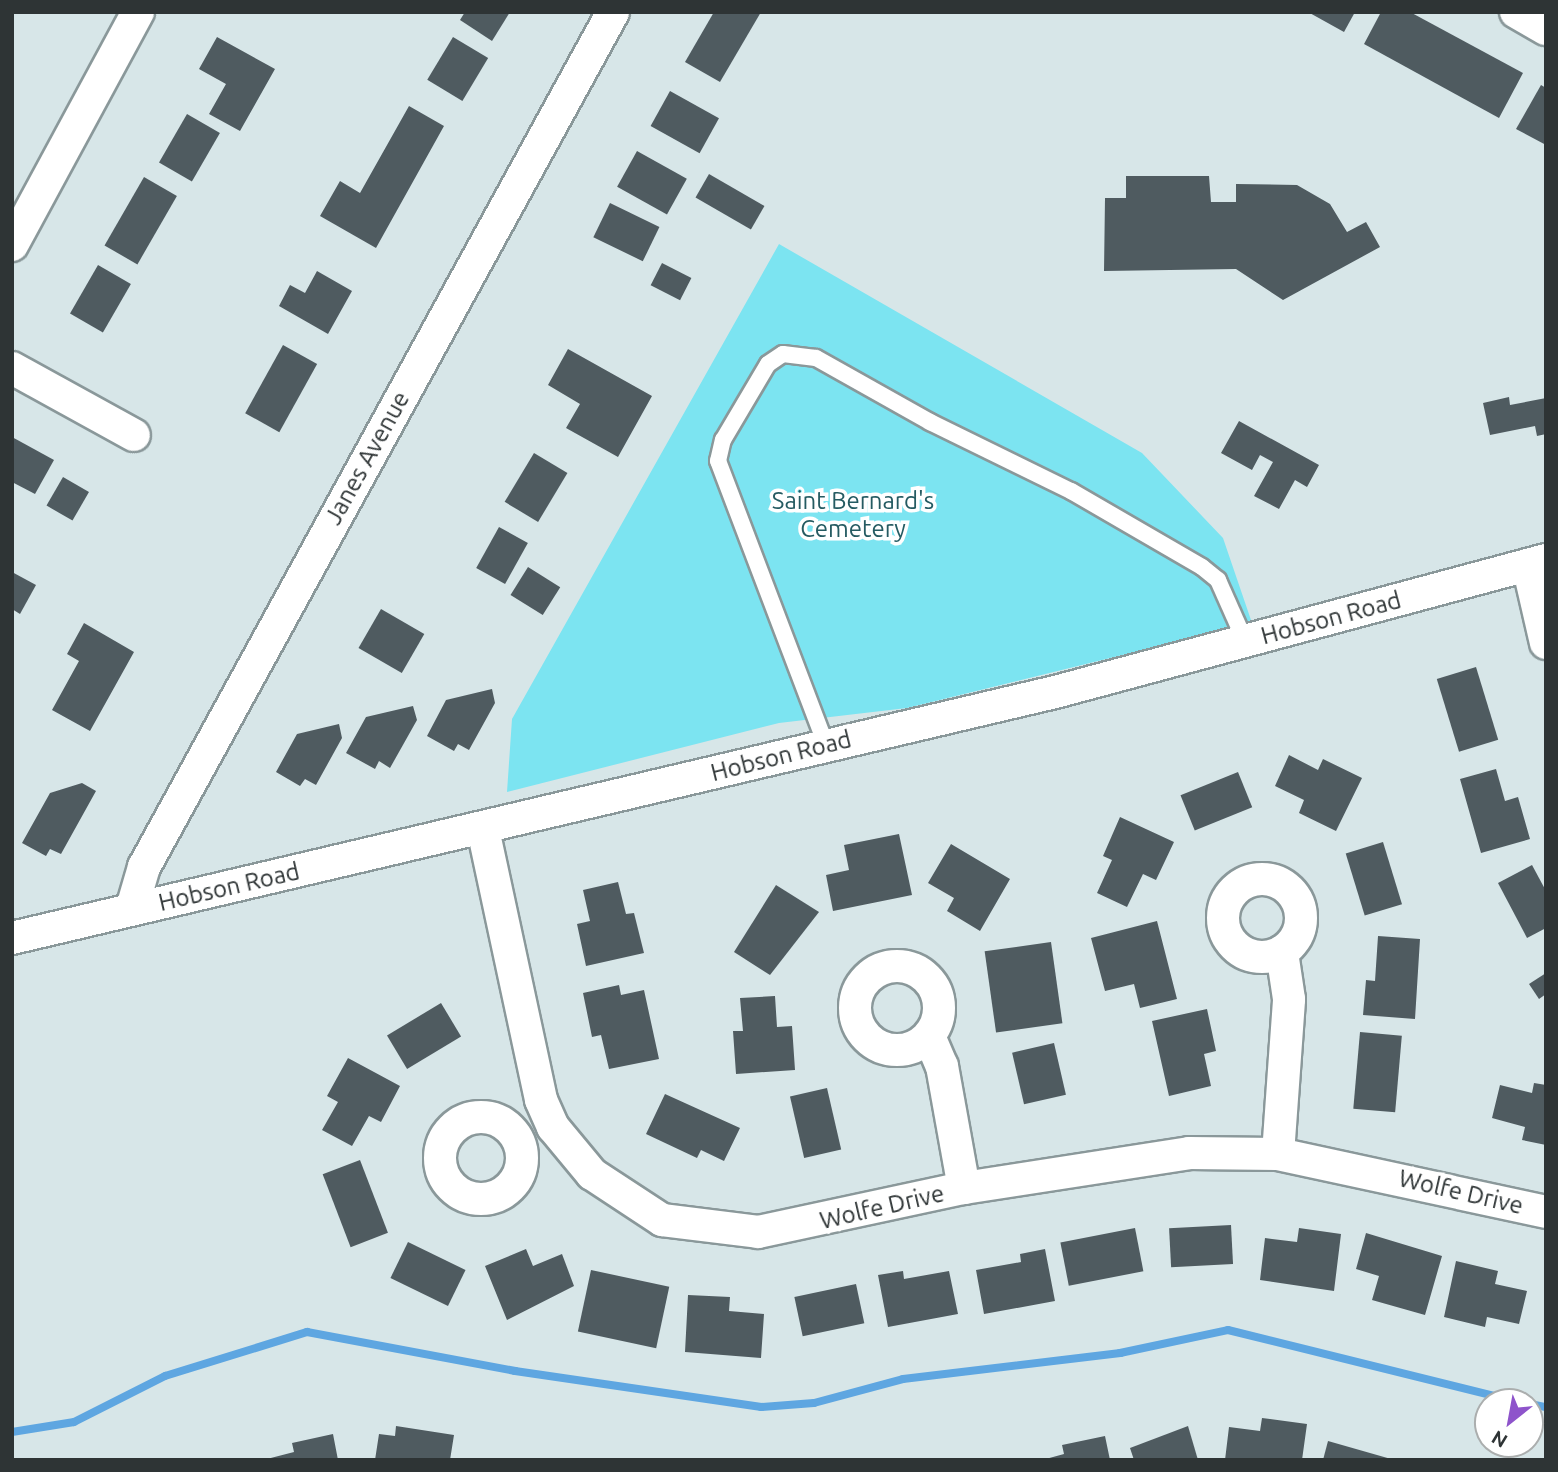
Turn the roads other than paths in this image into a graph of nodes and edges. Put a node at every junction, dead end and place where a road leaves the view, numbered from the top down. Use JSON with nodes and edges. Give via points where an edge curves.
{"nodes":[{"id":1,"x":138,"y":12,"type":"edge"},
{"id":2,"x":613,"y":12,"type":"edge"},
{"id":3,"x":1516,"y":12,"type":"edge"},
{"id":4,"x":1546,"y":29,"type":"edge"},
{"id":5,"x":12,"y":244,"type":"edge"},
{"id":6,"x":12,"y":368,"type":"edge"},
{"id":7,"x":134,"y":435,"type":"dead end"},
{"id":8,"x":1537,"y":562,"type":"edge"},
{"id":9,"x":1245,"y":641,"type":"junction"},
{"id":10,"x":1546,"y":643,"type":"edge"},
{"id":11,"x":826,"y":745,"type":"junction"},
{"id":12,"x":483,"y":829,"type":"junction"},
{"id":13,"x":132,"y":908,"type":"junction"},
{"id":14,"x":12,"y":938,"type":"edge"},
{"id":15,"x":1282,"y":952,"type":"dead end"},
{"id":16,"x":929,"y":1036,"type":"dead end"},
{"id":17,"x":553,"y":1127,"type":"junction"},
{"id":18,"x":518,"y":1141,"type":"dead end"},
{"id":19,"x":1278,"y":1154,"type":"junction"},
{"id":20,"x":964,"y":1188,"type":"junction"},
{"id":21,"x":1546,"y":1212,"type":"edge"}],
"edges":[{"from":1,"to":5,"type":"street"},
{"from":2,"to":13,"type":"street","name":"Janes Avenue","via":[[144,867]]},
{"from":3,"to":4,"type":"street"},
{"from":6,"to":7,"type":"street"},
{"from":8,"to":9,"type":"street","name":"Hobson Road"},
{"from":8,"to":10,"type":"street"},
{"from":9,"to":11,"type":"street","name":"Hobson Road"},
{"from":9,"to":11,"type":"lane","via":[[1217,580],[1202,567],[1071,491],[930,422],[817,358],[783,354],[768,363],[723,440],[718,461]]},
{"from":11,"to":12,"type":"street","name":"Hobson Road"},
{"from":12,"to":13,"type":"street","name":"Hobson Road"},
{"from":12,"to":17,"type":"street","name":"Wolfe Drive","via":[[541,1100]]},
{"from":13,"to":14,"type":"street","name":"Hobson Road"},
{"from":15,"to":19,"type":"street","via":[[1289,999]]},
{"from":16,"to":20,"type":"street","via":[[942,1066]]},
{"from":17,"to":18,"type":"street"},
{"from":17,"to":20,"type":"street","name":"Wolfe Drive","via":[[612,1190],[663,1220],[694,1227],[758,1232]]},
{"from":19,"to":20,"type":"street","name":"Wolfe Drive","via":[[1141,1158]]},
{"from":19,"to":21,"type":"street","name":"Wolfe Drive"}]}
